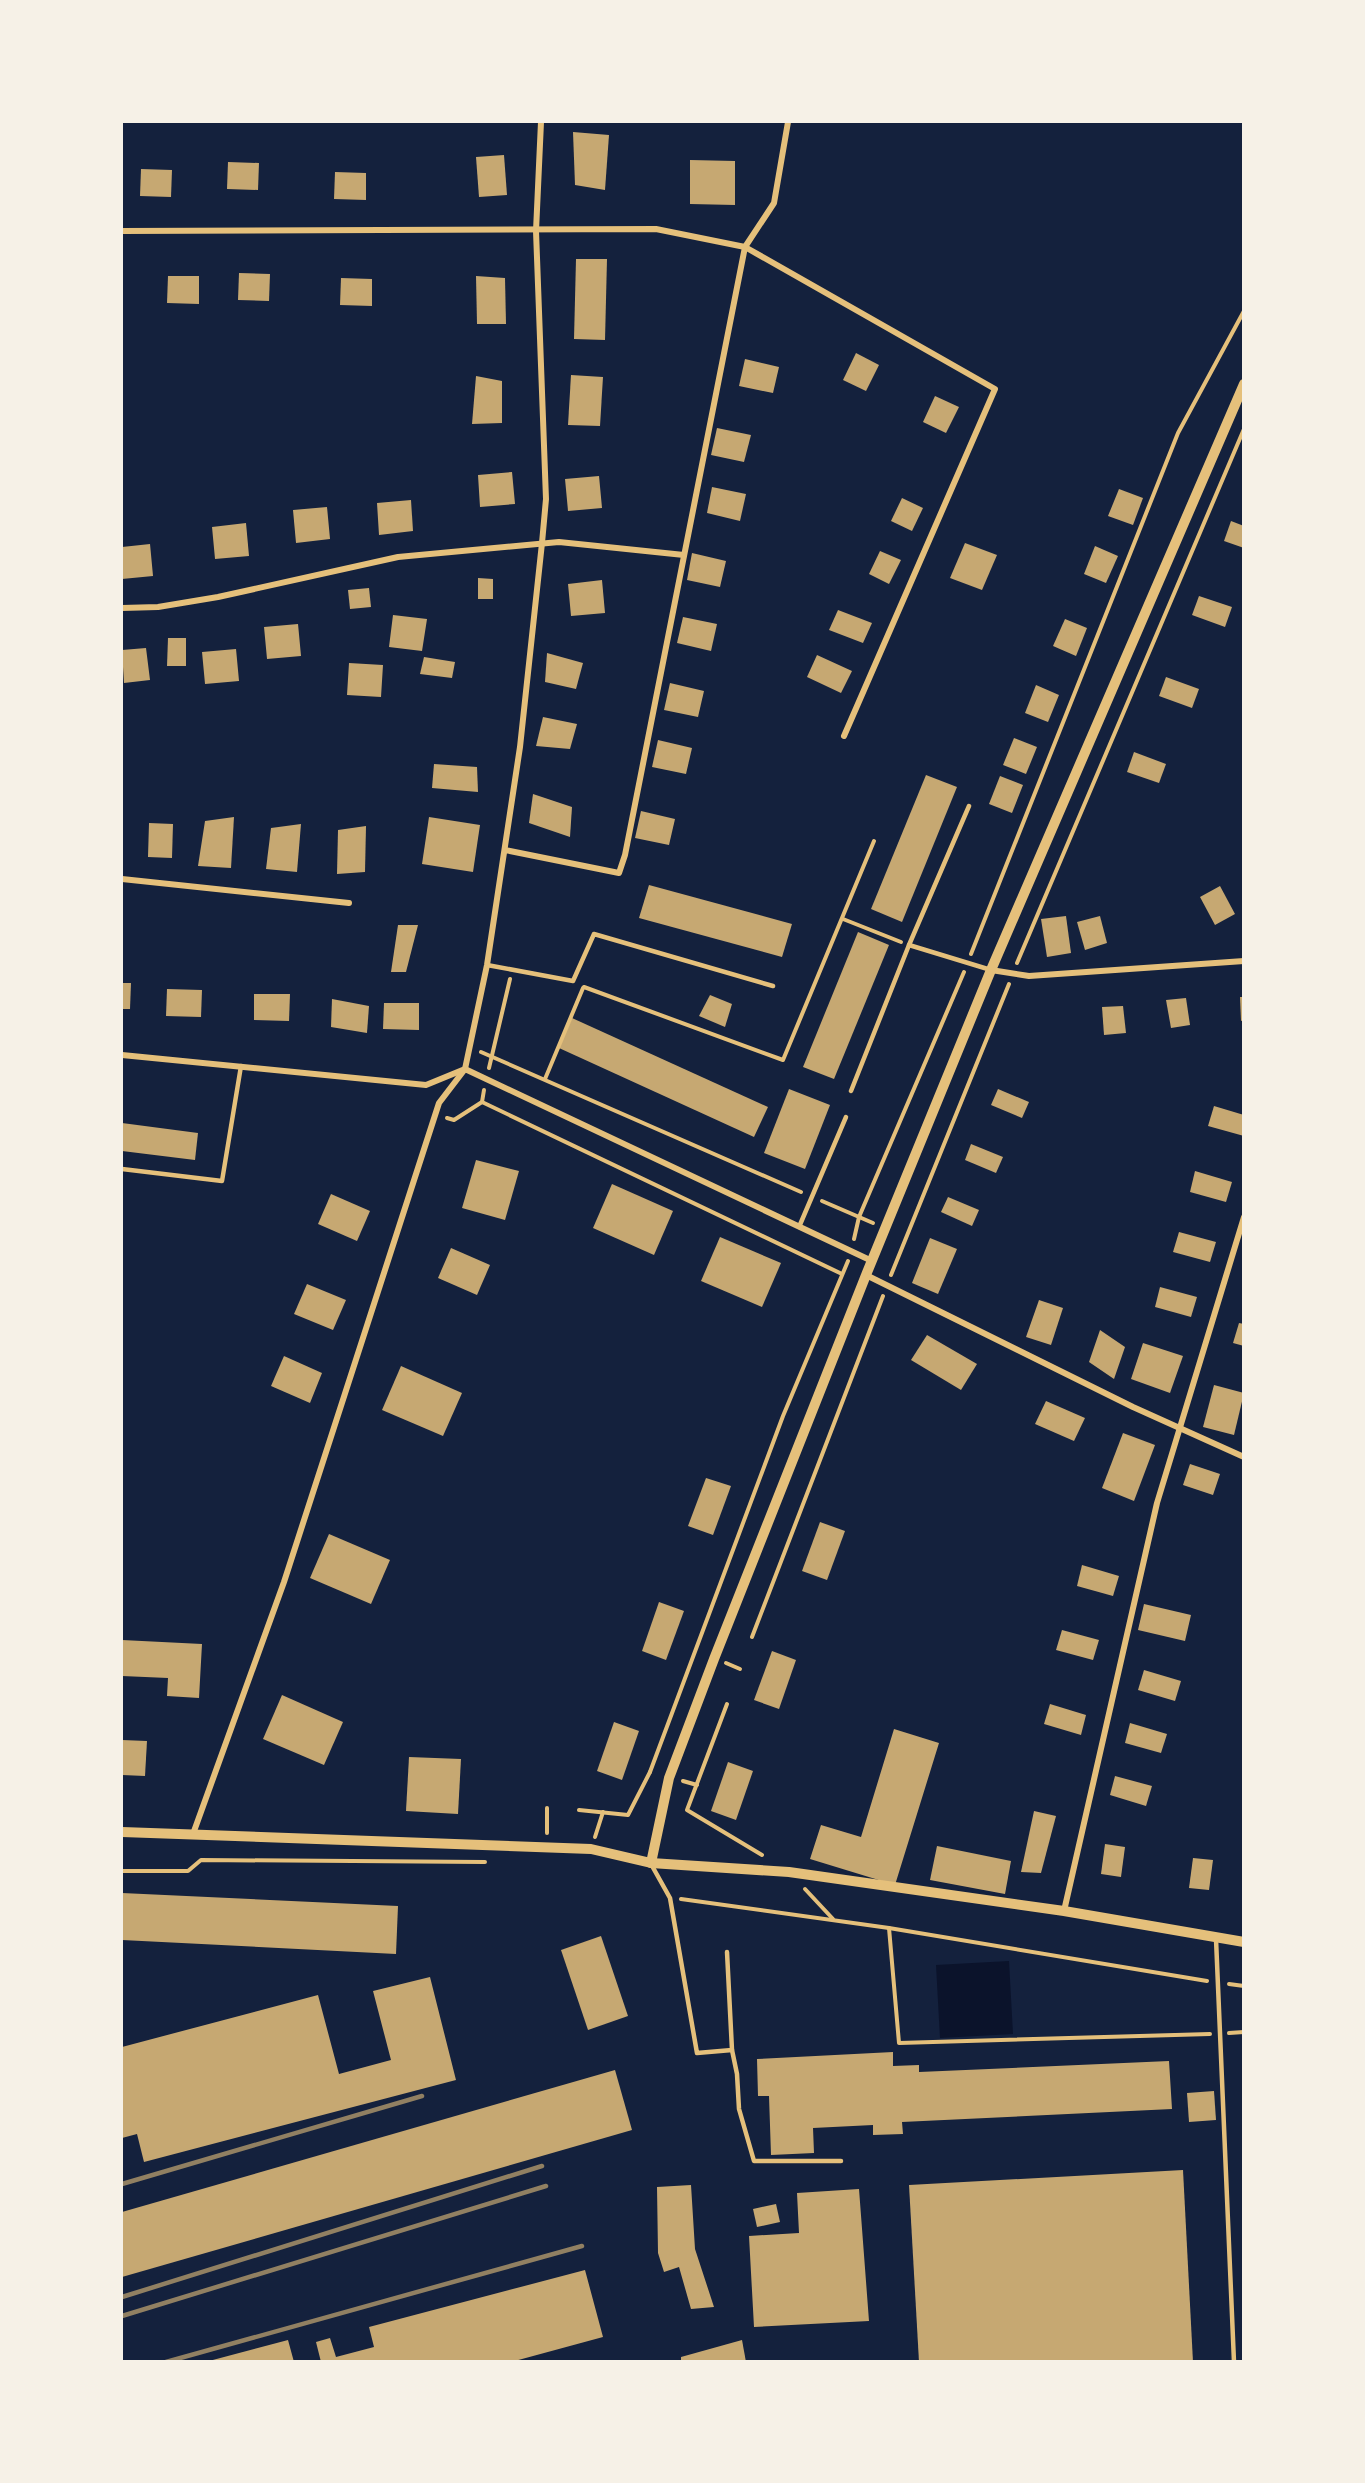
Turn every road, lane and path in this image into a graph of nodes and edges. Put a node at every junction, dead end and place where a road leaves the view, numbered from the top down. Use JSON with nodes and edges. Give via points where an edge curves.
{"nodes":[{"id":1,"x":541,"y":122,"type":"edge"},
{"id":2,"x":788,"y":122,"type":"edge"},
{"id":3,"x":122,"y":231,"type":"edge"},
{"id":4,"x":536,"y":231,"type":"junction"},
{"id":5,"x":745,"y":247,"type":"junction"},
{"id":6,"x":1244,"y":311,"type":"edge"},
{"id":7,"x":1243,"y":384,"type":"edge"},
{"id":8,"x":1244,"y":429,"type":"edge"},
{"id":9,"x":542,"y":543,"type":"junction"},
{"id":10,"x":684,"y":555,"type":"junction"},
{"id":11,"x":122,"y":608,"type":"edge"},
{"id":12,"x":844,"y":736,"type":"dead end"},
{"id":13,"x":969,"y":806,"type":"dead end"},
{"id":14,"x":505,"y":850,"type":"junction"},
{"id":15,"x":122,"y":879,"type":"edge"},
{"id":16,"x":349,"y":903,"type":"dead end"},
{"id":17,"x":843,"y":919,"type":"dead end"},
{"id":18,"x":909,"y":945,"type":"junction"},
{"id":19,"x":1244,"y":961,"type":"edge"},
{"id":20,"x":968,"y":963,"type":"junction"},
{"id":21,"x":487,"y":964,"type":"junction"},
{"id":22,"x":512,"y":969,"type":"junction"},
{"id":23,"x":991,"y":970,"type":"junction"},
{"id":24,"x":1013,"y":974,"type":"junction"},
{"id":25,"x":588,"y":978,"type":"dead end"},
{"id":26,"x":773,"y":986,"type":"dead end"},
{"id":27,"x":468,"y":1052,"type":"junction"},
{"id":28,"x":122,"y":1055,"type":"edge"},
{"id":29,"x":492,"y":1055,"type":"junction"},
{"id":30,"x":241,"y":1066,"type":"junction"},
{"id":31,"x":465,"y":1069,"type":"junction"},
{"id":32,"x":544,"y":1078,"type":"junction"},
{"id":33,"x":487,"y":1079,"type":"junction"},
{"id":34,"x":851,"y":1091,"type":"dead end"},
{"id":35,"x":482,"y":1102,"type":"junction"},
{"id":36,"x":435,"y":1116,"type":"junction"},
{"id":37,"x":846,"y":1117,"type":"dead end"},
{"id":38,"x":122,"y":1169,"type":"edge"},
{"id":39,"x":812,"y":1196,"type":"junction"},
{"id":40,"x":859,"y":1217,"type":"junction"},
{"id":41,"x":1244,"y":1217,"type":"edge"},
{"id":42,"x":799,"y":1227,"type":"junction"},
{"id":43,"x":852,"y":1251,"type":"junction"},
{"id":44,"x":872,"y":1261,"type":"junction"},
{"id":45,"x":842,"y":1274,"type":"junction"},
{"id":46,"x":866,"y":1275,"type":"junction"},
{"id":47,"x":887,"y":1286,"type":"junction"},
{"id":48,"x":1180,"y":1428,"type":"junction"},
{"id":49,"x":1244,"y":1457,"type":"edge"},
{"id":50,"x":752,"y":1637,"type":"dead end"},
{"id":51,"x":727,"y":1704,"type":"dead end"},
{"id":52,"x":650,"y":1772,"type":"junction"},
{"id":53,"x":669,"y":1778,"type":"junction"},
{"id":54,"x":697,"y":1785,"type":"junction"},
{"id":55,"x":547,"y":1808,"type":"dead end"},
{"id":56,"x":579,"y":1810,"type":"dead end"},
{"id":57,"x":603,"y":1812,"type":"junction"},
{"id":58,"x":122,"y":1832,"type":"edge"},
{"id":59,"x":193,"y":1834,"type":"junction"},
{"id":60,"x":547,"y":1846,"type":"junction"},
{"id":61,"x":591,"y":1849,"type":"junction"},
{"id":62,"x":489,"y":1862,"type":"dead end"},
{"id":63,"x":651,"y":1863,"type":"junction"},
{"id":64,"x":122,"y":1871,"type":"edge"},
{"id":65,"x":789,"y":1872,"type":"junction"},
{"id":66,"x":670,"y":1898,"type":"junction"},
{"id":67,"x":1064,"y":1911,"type":"junction"},
{"id":68,"x":833,"y":1919,"type":"junction"},
{"id":69,"x":889,"y":1928,"type":"junction"},
{"id":70,"x":1216,"y":1939,"type":"junction"},
{"id":71,"x":1244,"y":1942,"type":"edge"},
{"id":72,"x":727,"y":1952,"type":"dead end"},
{"id":73,"x":1218,"y":1983,"type":"junction"},
{"id":74,"x":1244,"y":1986,"type":"edge"},
{"id":75,"x":1244,"y":2032,"type":"edge"},
{"id":76,"x":1221,"y":2034,"type":"junction"},
{"id":77,"x":732,"y":2050,"type":"junction"},
{"id":78,"x":841,"y":2161,"type":"dead end"},
{"id":79,"x":1234,"y":2361,"type":"edge"}],
"edges":[{"from":1,"to":4,"type":"street"},
{"from":2,"to":5,"type":"street","via":[[774,203]]},
{"from":3,"to":4,"type":"street"},
{"from":4,"to":5,"type":"street","via":[[656,229]]},
{"from":4,"to":9,"type":"street","via":[[546,499]]},
{"from":5,"to":10,"type":"street"},
{"from":5,"to":12,"type":"street","via":[[995,389]]},
{"from":6,"to":20,"type":"path","via":[[1178,433]]},
{"from":7,"to":23,"type":"street"},
{"from":8,"to":24,"type":"path"},
{"from":9,"to":10,"type":"street"},
{"from":9,"to":11,"type":"street","via":[[398,557],[218,597],[158,608]]},
{"from":9,"to":14,"type":"street"},
{"from":10,"to":14,"type":"street","via":[[619,873]]},
{"from":13,"to":18,"type":"lane"},
{"from":14,"to":21,"type":"street"},
{"from":15,"to":16,"type":"street"},
{"from":17,"to":18,"type":"path"},
{"from":18,"to":20,"type":"lane"},
{"from":18,"to":34,"type":"lane"},
{"from":19,"to":24,"type":"street"},
{"from":20,"to":23,"type":"lane"},
{"from":20,"to":40,"type":"path"},
{"from":21,"to":22,"type":"lane"},
{"from":21,"to":27,"type":"street"},
{"from":22,"to":26,"type":"lane","via":[[573,981],[594,934]]},
{"from":22,"to":29,"type":"path"},
{"from":23,"to":24,"type":"street"},
{"from":23,"to":44,"type":"street"},
{"from":24,"to":47,"type":"path"},
{"from":25,"to":32,"type":"path"},
{"from":27,"to":29,"type":"path"},
{"from":27,"to":31,"type":"street"},
{"from":28,"to":30,"type":"street"},
{"from":29,"to":32,"type":"path"},
{"from":29,"to":33,"type":"path"},
{"from":30,"to":31,"type":"street","via":[[426,1085]]},
{"from":30,"to":38,"type":"lane","via":[[222,1181]]},
{"from":31,"to":33,"type":"street"},
{"from":31,"to":36,"type":"street","via":[[439,1103]]},
{"from":32,"to":39,"type":"path"},
{"from":33,"to":35,"type":"path"},
{"from":33,"to":42,"type":"street"},
{"from":35,"to":36,"type":"path","via":[[454,1120]]},
{"from":35,"to":45,"type":"path"},
{"from":36,"to":59,"type":"street","via":[[288,1571]]},
{"from":37,"to":39,"type":"lane"},
{"from":39,"to":40,"type":"path"},
{"from":39,"to":42,"type":"lane"},
{"from":40,"to":43,"type":"path"},
{"from":41,"to":48,"type":"street"},
{"from":42,"to":43,"type":"street"},
{"from":43,"to":44,"type":"street"},
{"from":43,"to":45,"type":"path"},
{"from":44,"to":46,"type":"street"},
{"from":45,"to":52,"type":"path","via":[[783,1416]]},
{"from":46,"to":47,"type":"street"},
{"from":46,"to":53,"type":"street"},
{"from":47,"to":48,"type":"street"},
{"from":47,"to":50,"type":"path"},
{"from":48,"to":49,"type":"street"},
{"from":48,"to":67,"type":"street","via":[[1157,1503]]},
{"from":51,"to":54,"type":"path"},
{"from":52,"to":53,"type":"path"},
{"from":52,"to":57,"type":"path","via":[[628,1815]]},
{"from":53,"to":54,"type":"path"},
{"from":53,"to":63,"type":"street"},
{"from":54,"to":65,"type":"path","via":[[687,1810]]},
{"from":55,"to":60,"type":"path"},
{"from":56,"to":57,"type":"path"},
{"from":57,"to":61,"type":"path"},
{"from":58,"to":59,"type":"street"},
{"from":59,"to":60,"type":"street"},
{"from":60,"to":61,"type":"street"},
{"from":61,"to":63,"type":"street"},
{"from":62,"to":64,"type":"path","via":[[201,1860],[188,1871]]},
{"from":63,"to":65,"type":"street"},
{"from":63,"to":66,"type":"lane"},
{"from":65,"to":67,"type":"street"},
{"from":65,"to":68,"type":"path"},
{"from":66,"to":68,"type":"path"},
{"from":66,"to":77,"type":"lane","via":[[697,2053]]},
{"from":67,"to":70,"type":"street"},
{"from":68,"to":69,"type":"path"},
{"from":69,"to":73,"type":"path"},
{"from":69,"to":76,"type":"path","via":[[899,2043]]},
{"from":70,"to":71,"type":"street"},
{"from":70,"to":73,"type":"lane"},
{"from":72,"to":77,"type":"lane"},
{"from":73,"to":74,"type":"path"},
{"from":73,"to":76,"type":"lane"},
{"from":75,"to":76,"type":"path"},
{"from":76,"to":79,"type":"lane"},
{"from":77,"to":78,"type":"lane","via":[[740,2109],[754,2161]]}]}
